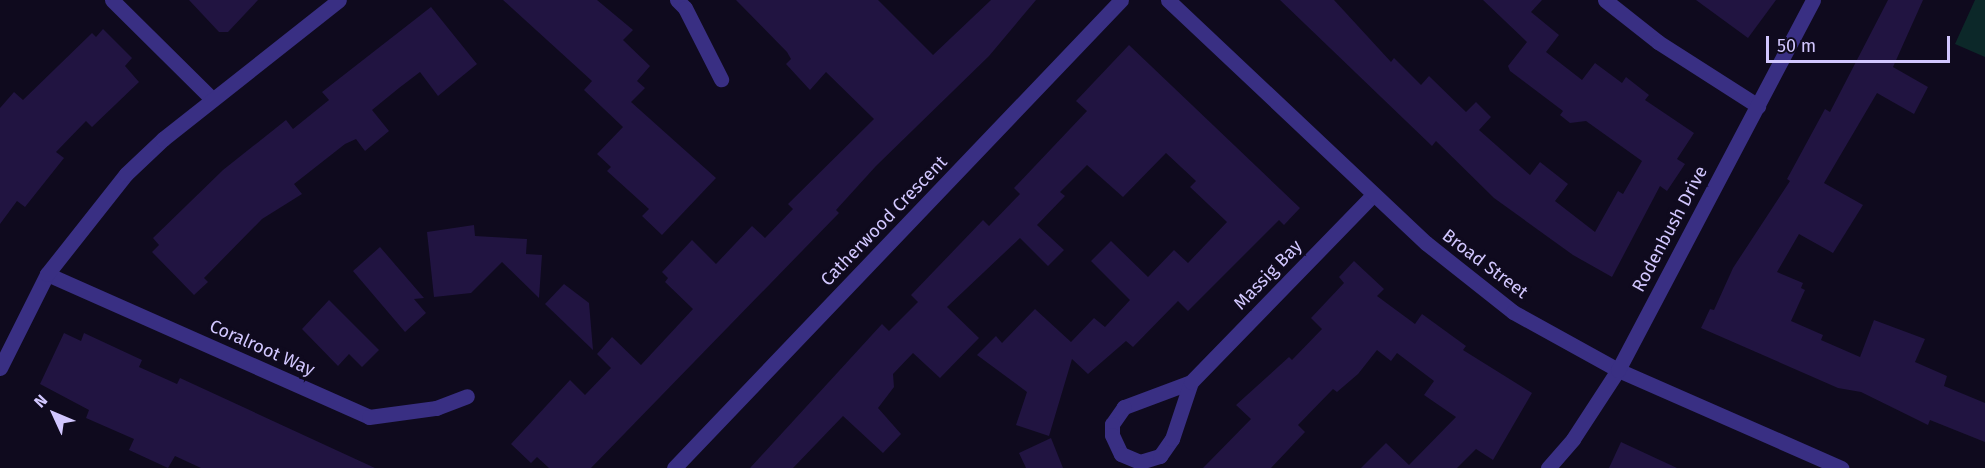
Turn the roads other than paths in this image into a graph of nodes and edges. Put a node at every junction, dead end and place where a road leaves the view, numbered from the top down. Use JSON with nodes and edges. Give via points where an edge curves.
{"nodes":[{"id":1,"x":112,"y":0,"type":"edge"},
{"id":2,"x":339,"y":0,"type":"edge"},
{"id":3,"x":677,"y":0,"type":"edge"},
{"id":4,"x":1121,"y":0,"type":"edge"},
{"id":5,"x":1168,"y":0,"type":"edge"},
{"id":6,"x":1605,"y":0,"type":"edge"},
{"id":7,"x":1813,"y":0,"type":"edge"},
{"id":8,"x":721,"y":79,"type":"dead end"},
{"id":9,"x":212,"y":99,"type":"junction"},
{"id":10,"x":1758,"y":106,"type":"junction"},
{"id":11,"x":1372,"y":195,"type":"junction"},
{"id":12,"x":47,"y":274,"type":"junction"},
{"id":13,"x":0,"y":368,"type":"edge"},
{"id":14,"x":1617,"y":370,"type":"junction"},
{"id":15,"x":1191,"y":382,"type":"junction"},
{"id":16,"x":467,"y":396,"type":"dead end"},
{"id":17,"x":674,"y":468,"type":"edge"},
{"id":18,"x":1548,"y":468,"type":"edge"},
{"id":19,"x":1841,"y":468,"type":"edge"}],
"edges":[{"from":1,"to":9,"type":"street"},
{"from":2,"to":9,"type":"street"},
{"from":3,"to":8,"type":"street","via":[[685,8]]},
{"from":4,"to":17,"type":"street","name":"Catherwood Crescent"},
{"from":5,"to":11,"type":"street","name":"Broad Street"},
{"from":6,"to":10,"type":"street","via":[[1658,42]]},
{"from":7,"to":10,"type":"street","name":"Rodenbush Drive"},
{"from":9,"to":12,"type":"street","via":[[126,174]]},
{"from":10,"to":14,"type":"street","name":"Rodenbush Drive"},
{"from":11,"to":14,"type":"street","name":"Broad Street","via":[[1513,312]]},
{"from":11,"to":15,"type":"street","name":"Massig Bay"},
{"from":12,"to":13,"type":"street"},
{"from":12,"to":16,"type":"street","name":"Coralroot Way","via":[[369,417],[436,408]]},
{"from":14,"to":18,"type":"street","name":"Rodenbush Drive"},
{"from":14,"to":19,"type":"street","name":"Broad Street"},
{"from":15,"to":15,"type":"street","name":"Massig Bay","via":[[1124,407],[1112,424],[1112,435],[1121,454],[1140,462],[1160,456],[1172,439]]}]}
